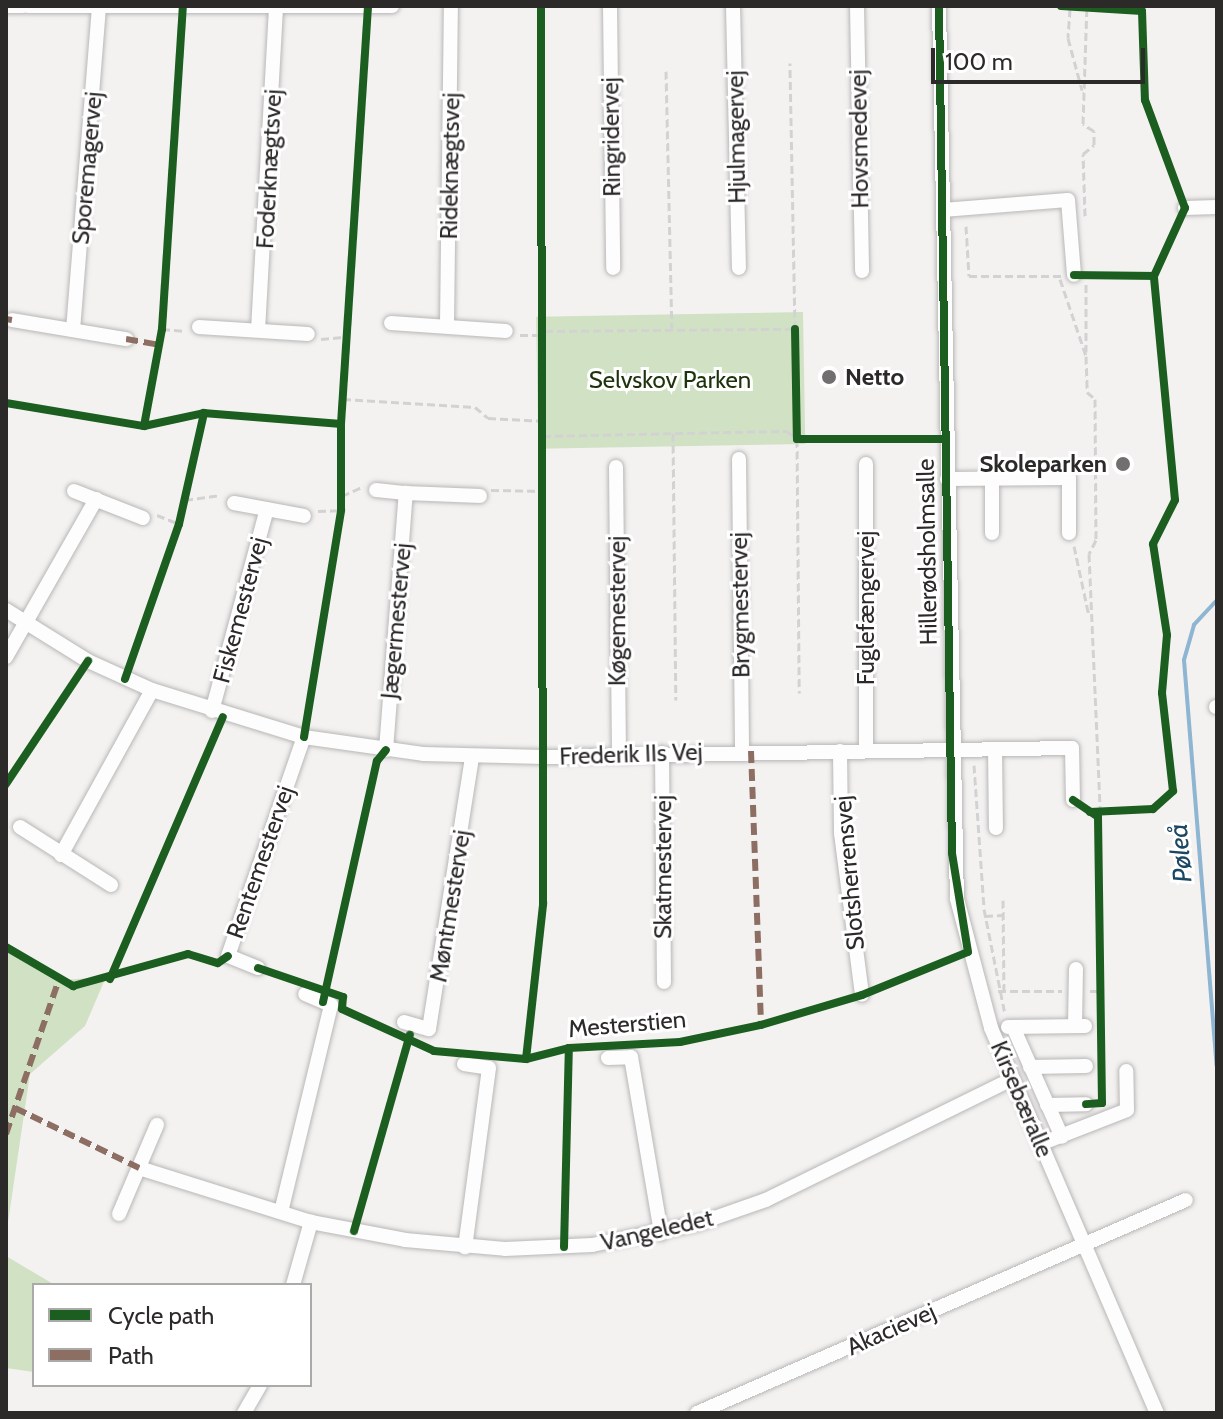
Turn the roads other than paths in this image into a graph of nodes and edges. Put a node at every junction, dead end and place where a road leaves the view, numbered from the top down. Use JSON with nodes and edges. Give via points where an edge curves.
{"nodes":[{"id":1,"x":6,"y":6,"type":"edge"},
{"id":2,"x":26,"y":6,"type":"edge"},
{"id":3,"x":99,"y":6,"type":"edge"},
{"id":4,"x":392,"y":6,"type":"edge"},
{"id":5,"x":451,"y":6,"type":"edge"},
{"id":6,"x":610,"y":6,"type":"edge"},
{"id":7,"x":733,"y":6,"type":"edge"},
{"id":8,"x":857,"y":6,"type":"edge"},
{"id":9,"x":939,"y":6,"type":"edge"},
{"id":10,"x":210,"y":7,"type":"edge"},
{"id":11,"x":276,"y":8,"type":"edge"},
{"id":12,"x":1217,"y":207,"type":"edge"},
{"id":13,"x":1185,"y":208,"type":"dead end"},
{"id":14,"x":943,"y":210,"type":"junction"},
{"id":15,"x":613,"y":268,"type":"dead end"},
{"id":16,"x":739,"y":268,"type":"dead end"},
{"id":17,"x":862,"y":271,"type":"dead end"},
{"id":18,"x":1073,"y":275,"type":"road end"},
{"id":19,"x":12,"y":320,"type":"dead end"},
{"id":20,"x":391,"y":323,"type":"dead end"},
{"id":21,"x":447,"y":325,"type":"junction"},
{"id":22,"x":199,"y":327,"type":"road end"},
{"id":23,"x":73,"y":330,"type":"junction"},
{"id":24,"x":258,"y":330,"type":"junction"},
{"id":25,"x":506,"y":331,"type":"road end"},
{"id":26,"x":308,"y":334,"type":"road end"},
{"id":27,"x":126,"y":339,"type":"dead end"},
{"id":28,"x":739,"y":459,"type":"dead end"},
{"id":29,"x":866,"y":464,"type":"dead end"},
{"id":30,"x":616,"y":467,"type":"dead end"},
{"id":31,"x":947,"y":479,"type":"junction"},
{"id":32,"x":992,"y":479,"type":"junction"},
{"id":33,"x":376,"y":490,"type":"road end"},
{"id":34,"x":74,"y":491,"type":"dead end"},
{"id":35,"x":406,"y":493,"type":"junction"},
{"id":36,"x":480,"y":496,"type":"road end"},
{"id":37,"x":96,"y":499,"type":"junction"},
{"id":38,"x":234,"y":503,"type":"road end"},
{"id":39,"x":267,"y":509,"type":"junction"},
{"id":40,"x":304,"y":516,"type":"road end"},
{"id":41,"x":143,"y":518,"type":"road end"},
{"id":42,"x":992,"y":533,"type":"dead end"},
{"id":43,"x":1072,"y":537,"type":"road end"},
{"id":44,"x":6,"y":610,"type":"edge"},
{"id":45,"x":28,"y":624,"type":"junction"},
{"id":46,"x":6,"y":657,"type":"edge"},
{"id":47,"x":152,"y":690,"type":"junction"},
{"id":48,"x":212,"y":711,"type":"junction"},
{"id":49,"x":304,"y":737,"type":"junction"},
{"id":50,"x":950,"y":749,"type":"junction"},
{"id":51,"x":995,"y":749,"type":"junction"},
{"id":52,"x":386,"y":750,"type":"junction"},
{"id":53,"x":742,"y":751,"type":"junction"},
{"id":54,"x":840,"y":751,"type":"junction"},
{"id":55,"x":866,"y":751,"type":"junction"},
{"id":56,"x":662,"y":753,"type":"junction"},
{"id":57,"x":619,"y":754,"type":"junction"},
{"id":58,"x":472,"y":756,"type":"junction"},
{"id":59,"x":1073,"y":800,"type":"dead end"},
{"id":60,"x":20,"y":827,"type":"dead end"},
{"id":61,"x":996,"y":828,"type":"dead end"},
{"id":62,"x":61,"y":855,"type":"junction"},
{"id":63,"x":111,"y":885,"type":"dead end"},
{"id":64,"x":968,"y":952,"type":"joint"},
{"id":65,"x":258,"y":968,"type":"dead end"},
{"id":66,"x":1076,"y":969,"type":"dead end"},
{"id":67,"x":664,"y":982,"type":"dead end"},
{"id":68,"x":305,"y":994,"type":"dead end"},
{"id":69,"x":862,"y":995,"type":"dead end"},
{"id":70,"x":404,"y":1022,"type":"dead end"},
{"id":71,"x":1013,"y":1027,"type":"junction"},
{"id":72,"x":991,"y":1028,"type":"junction"},
{"id":73,"x":608,"y":1058,"type":"dead end"},
{"id":74,"x":464,"y":1064,"type":"dead end"},
{"id":75,"x":1086,"y":1066,"type":"dead end"},
{"id":76,"x":1030,"y":1067,"type":"junction"},
{"id":77,"x":1126,"y":1071,"type":"dead end"},
{"id":78,"x":1012,"y":1079,"type":"junction"},
{"id":79,"x":1086,"y":1104,"type":"dead end"},
{"id":80,"x":1047,"y":1105,"type":"junction"},
{"id":81,"x":157,"y":1125,"type":"dead end"},
{"id":82,"x":1062,"y":1137,"type":"junction"},
{"id":83,"x":1040,"y":1144,"type":"junction"},
{"id":84,"x":139,"y":1168,"type":"junction"},
{"id":85,"x":1186,"y":1200,"type":"dead end"},
{"id":86,"x":281,"y":1212,"type":"junction"},
{"id":87,"x":119,"y":1214,"type":"dead end"},
{"id":88,"x":311,"y":1222,"type":"junction"},
{"id":89,"x":661,"y":1233,"type":"junction"},
{"id":90,"x":1084,"y":1244,"type":"junction"},
{"id":91,"x":465,"y":1247,"type":"junction"},
{"id":92,"x":294,"y":1283,"type":"edge"},
{"id":93,"x":259,"y":1387,"type":"edge"},
{"id":94,"x":244,"y":1413,"type":"edge"},
{"id":95,"x":697,"y":1413,"type":"edge"},
{"id":96,"x":1157,"y":1413,"type":"edge"}],
"edges":[{"from":1,"to":2,"type":"street"},
{"from":2,"to":3,"type":"street"},
{"from":3,"to":10,"type":"street"},
{"from":3,"to":23,"type":"street","name":"Sporemagervej"},
{"from":4,"to":11,"type":"street"},
{"from":5,"to":21,"type":"street","name":"Rideknægtsvej"},
{"from":6,"to":15,"type":"street","name":"Ringridervej"},
{"from":7,"to":16,"type":"street","name":"Hjulmagervej"},
{"from":8,"to":17,"type":"street","name":"Hovsmedevej"},
{"from":9,"to":14,"type":"street","name":"Hillerødsholmsalle"},
{"from":10,"to":11,"type":"street"},
{"from":11,"to":24,"type":"street","name":"Foderknægtsvej"},
{"from":12,"to":13,"type":"street"},
{"from":14,"to":18,"type":"street","via":[[1068,200]]},
{"from":14,"to":31,"type":"street","name":"Hillerødsholmsalle"},
{"from":19,"to":23,"type":"street"},
{"from":20,"to":21,"type":"street"},
{"from":21,"to":25,"type":"street"},
{"from":22,"to":24,"type":"street"},
{"from":23,"to":27,"type":"street"},
{"from":24,"to":26,"type":"street"},
{"from":28,"to":53,"type":"street","name":"Brygmestervej"},
{"from":29,"to":55,"type":"street","name":"Fuglefængervej"},
{"from":30,"to":57,"type":"street","name":"Køgemestervej"},
{"from":31,"to":32,"type":"street","name":"Hillerødsholmsalle"},
{"from":31,"to":50,"type":"street","name":"Hillerødsholmsalle"},
{"from":32,"to":42,"type":"street"},
{"from":32,"to":43,"type":"street","name":"Hillerødsholmsalle","via":[[1069,478]]},
{"from":33,"to":35,"type":"street"},
{"from":34,"to":37,"type":"street"},
{"from":35,"to":36,"type":"street"},
{"from":35,"to":52,"type":"street","name":"Jægermestervej"},
{"from":37,"to":41,"type":"street"},
{"from":37,"to":45,"type":"street"},
{"from":38,"to":39,"type":"street","name":"Fiskemestervej"},
{"from":39,"to":40,"type":"street","name":"Fiskemestervej"},
{"from":39,"to":48,"type":"street","name":"Fiskemestervej"},
{"from":44,"to":45,"type":"street","name":"Frederik IIs Vej"},
{"from":45,"to":46,"type":"street"},
{"from":45,"to":47,"type":"street","name":"Frederik IIs Vej"},
{"from":47,"to":48,"type":"street","name":"Frederik IIs Vej"},
{"from":47,"to":62,"type":"street"},
{"from":48,"to":49,"type":"street","name":"Frederik IIs Vej"},
{"from":49,"to":52,"type":"street","name":"Frederik IIs Vej"},
{"from":49,"to":65,"type":"street","name":"Rentemestervej","via":[[228,956]]},
{"from":50,"to":51,"type":"street"},
{"from":50,"to":55,"type":"street","name":"Frederik IIs Vej"},
{"from":50,"to":64,"type":"street","name":"Hillerødsholmsalle","via":[[952,853]]},
{"from":51,"to":59,"type":"street","via":[[1072,748]]},
{"from":51,"to":61,"type":"street"},
{"from":52,"to":58,"type":"street","name":"Frederik IIs Vej"},
{"from":53,"to":54,"type":"street","name":"Frederik IIs Vej"},
{"from":53,"to":56,"type":"street","name":"Frederik IIs Vej"},
{"from":54,"to":55,"type":"street","name":"Frederik IIs Vej"},
{"from":54,"to":69,"type":"street","name":"Slotsherrensvej","via":[[849,914]]},
{"from":56,"to":57,"type":"street","name":"Frederik IIs Vej"},
{"from":56,"to":67,"type":"street","name":"Skatmestervej"},
{"from":57,"to":58,"type":"street","name":"Frederik IIs Vej"},
{"from":58,"to":70,"type":"street","name":"Møntmestervej","via":[[429,1029]]},
{"from":60,"to":62,"type":"street"},
{"from":62,"to":63,"type":"street"},
{"from":64,"to":72,"type":"street","name":"Kirsebæralle"},
{"from":66,"to":71,"type":"street","via":[[1080,1026]]},
{"from":68,"to":86,"type":"street","via":[[331,1005]]},
{"from":71,"to":72,"type":"street"},
{"from":71,"to":76,"type":"street"},
{"from":72,"to":78,"type":"street","name":"Kirsebæralle"},
{"from":73,"to":89,"type":"street","via":[[631,1057]]},
{"from":74,"to":91,"type":"street","via":[[489,1068]]},
{"from":75,"to":76,"type":"street"},
{"from":76,"to":80,"type":"street"},
{"from":77,"to":82,"type":"street","via":[[1127,1110]]},
{"from":78,"to":83,"type":"street","name":"Kirsebæralle"},
{"from":78,"to":89,"type":"street","name":"Vangeledet","via":[[794,1188]]},
{"from":79,"to":80,"type":"street"},
{"from":80,"to":82,"type":"street"},
{"from":81,"to":84,"type":"street"},
{"from":82,"to":83,"type":"street"},
{"from":83,"to":90,"type":"street","name":"Kirsebæralle"},
{"from":84,"to":86,"type":"street","name":"Vangeledet"},
{"from":84,"to":87,"type":"street"},
{"from":85,"to":90,"type":"street"},
{"from":86,"to":88,"type":"street","name":"Vangeledet"},
{"from":88,"to":91,"type":"street","name":"Vangeledet"},
{"from":88,"to":92,"type":"street"},
{"from":89,"to":91,"type":"street","name":"Vangeledet","via":[[564,1247]]},
{"from":90,"to":95,"type":"street","name":"Akacievej"},
{"from":90,"to":96,"type":"street","name":"Kirsebæralle"},
{"from":93,"to":94,"type":"street"}]}
